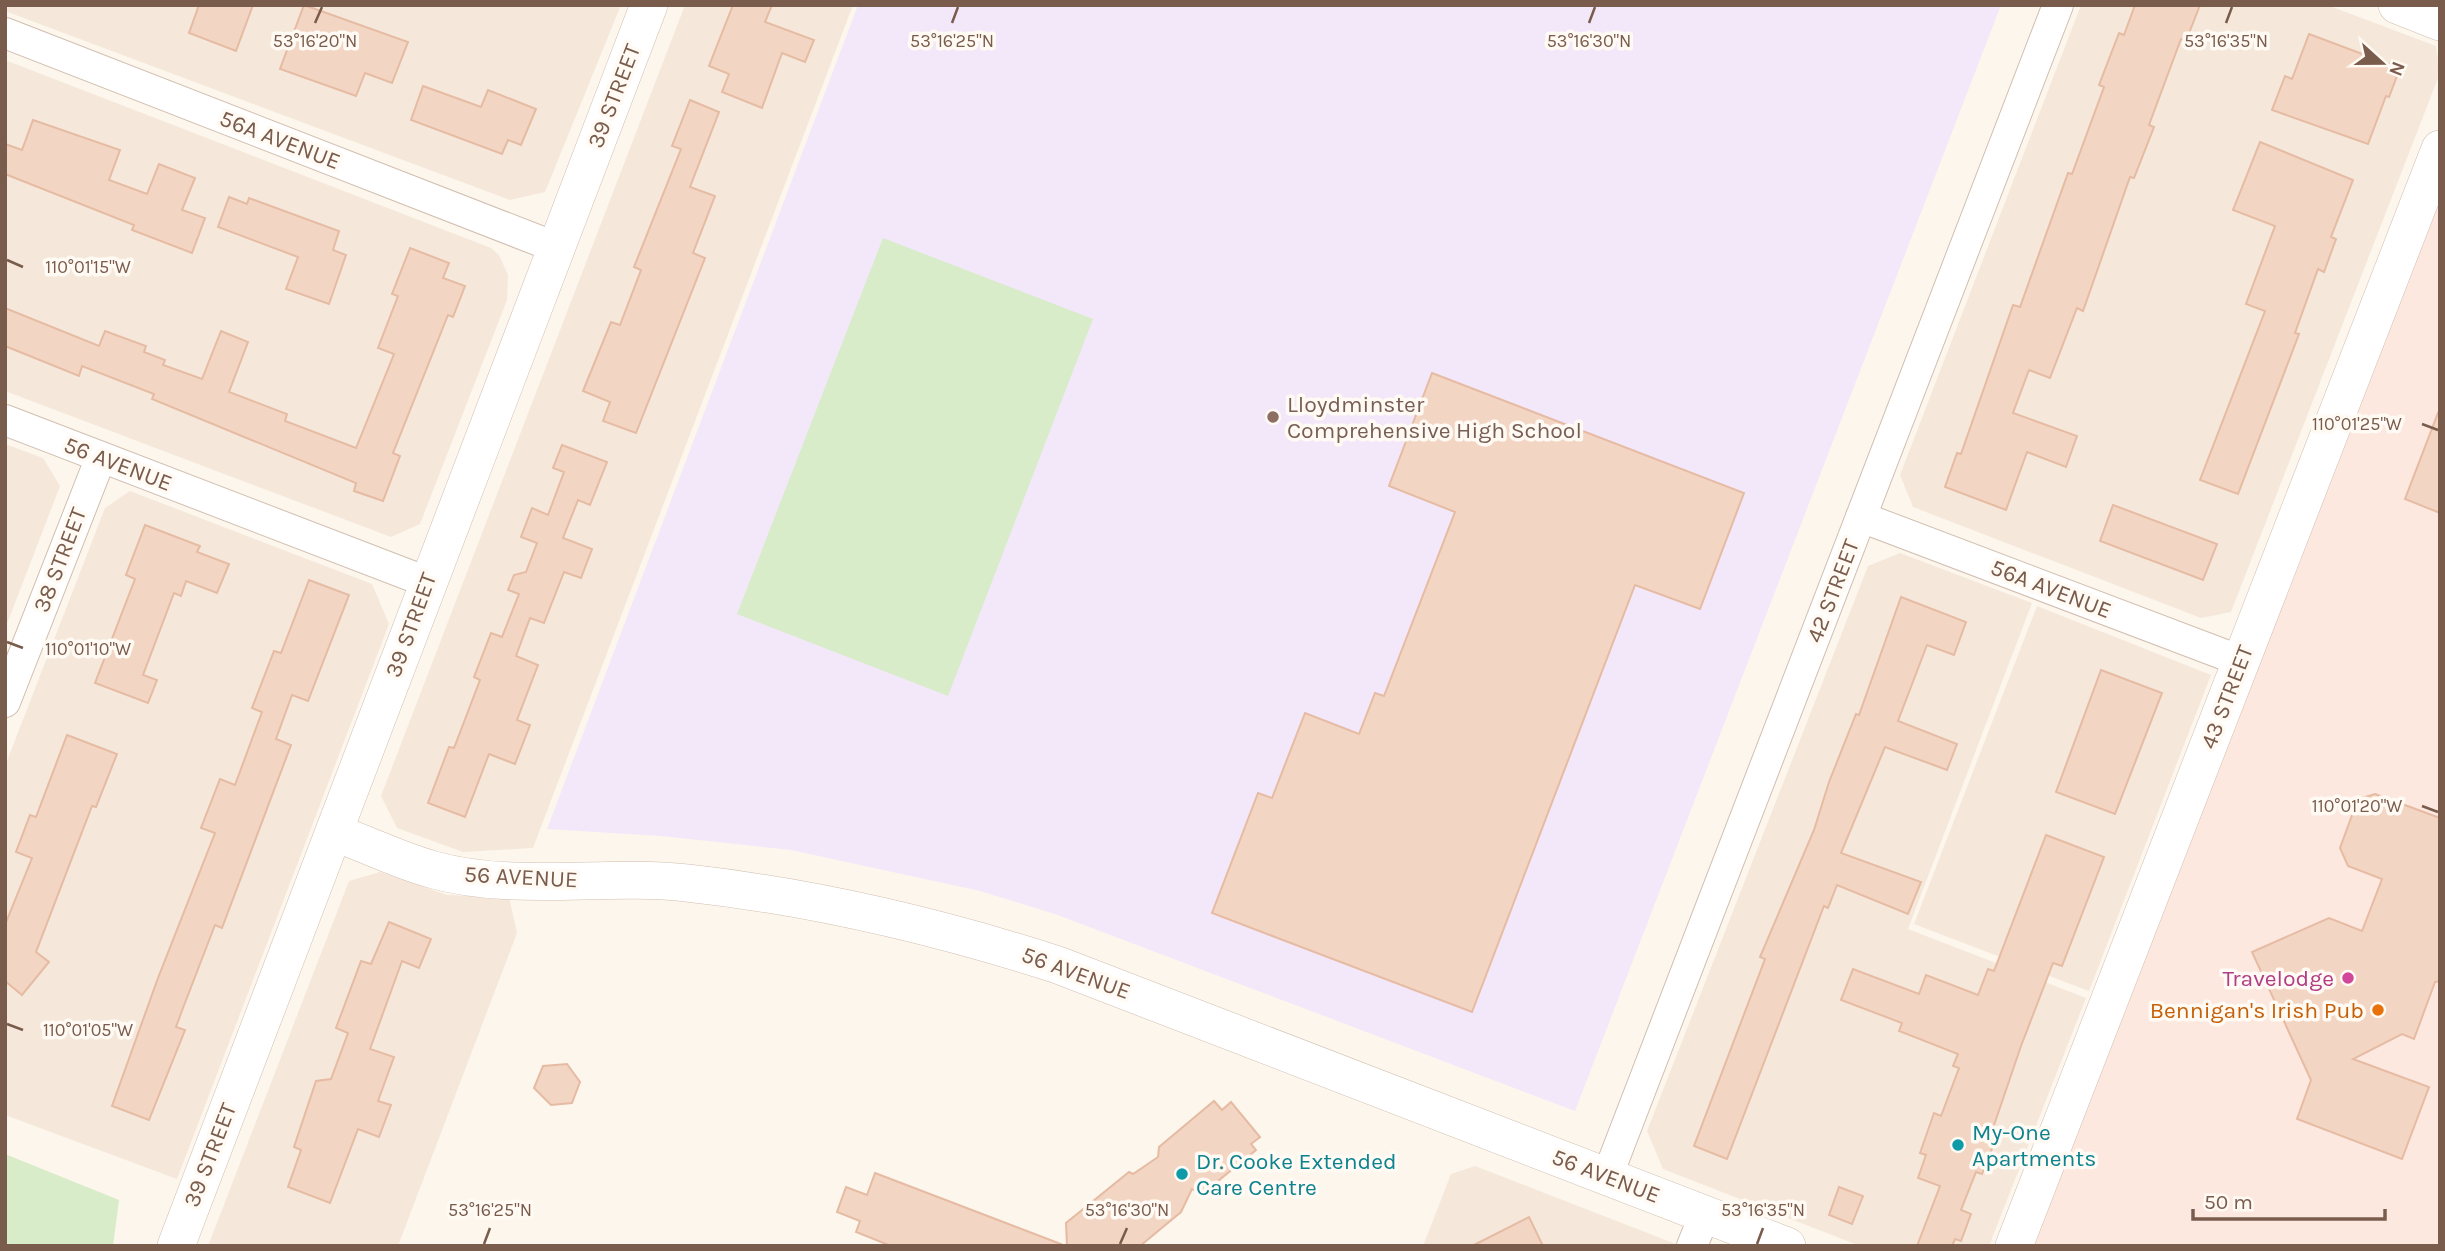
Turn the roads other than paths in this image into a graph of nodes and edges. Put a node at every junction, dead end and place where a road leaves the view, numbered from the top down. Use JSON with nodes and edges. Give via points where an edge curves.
{"nodes":[{"id":1,"x":649,"y":5,"type":"edge"},
{"id":2,"x":2058,"y":5,"type":"edge"},
{"id":3,"x":2397,"y":5,"type":"edge"},
{"id":4,"x":2440,"y":22,"type":"edge"},
{"id":5,"x":5,"y":33,"type":"edge"},
{"id":6,"x":2440,"y":149,"type":"edge"},
{"id":7,"x":555,"y":247,"type":"junction"},
{"id":8,"x":5,"y":420,"type":"edge"},
{"id":9,"x":101,"y":457,"type":"junction"},
{"id":10,"x":1861,"y":517,"type":"junction"},
{"id":11,"x":427,"y":582,"type":"junction"},
{"id":12,"x":2241,"y":661,"type":"junction"},
{"id":13,"x":5,"y":702,"type":"edge"},
{"id":14,"x":335,"y":833,"type":"junction"},
{"id":15,"x":1608,"y":1177,"type":"junction"},
{"id":16,"x":1712,"y":1232,"type":"edge"},
{"id":17,"x":176,"y":1246,"type":"edge"},
{"id":18,"x":1787,"y":1246,"type":"edge"},
{"id":19,"x":2014,"y":1246,"type":"edge"}],
"edges":[{"from":1,"to":7,"type":"street","name":"39 STREET"},
{"from":2,"to":10,"type":"street","name":"42 STREET"},
{"from":3,"to":4,"type":"street"},
{"from":5,"to":7,"type":"street","name":"56A AVENUE"},
{"from":6,"to":12,"type":"street","name":"43 STREET"},
{"from":7,"to":11,"type":"street","name":"39 STREET"},
{"from":8,"to":9,"type":"street","name":"56 AVENUE"},
{"from":9,"to":11,"type":"street","name":"56 AVENUE"},
{"from":9,"to":13,"type":"street","name":"38 STREET"},
{"from":10,"to":12,"type":"street","name":"56A AVENUE"},
{"from":10,"to":15,"type":"street","name":"42 STREET"},
{"from":11,"to":14,"type":"street","name":"39 STREET"},
{"from":12,"to":19,"type":"street","name":"43 STREET"},
{"from":14,"to":15,"type":"street","name":"56 AVENUE","via":[[434,870],[492,879],[683,883],[872,913],[966,935],[1058,965]]},
{"from":14,"to":17,"type":"street","name":"39 STREET"},
{"from":15,"to":16,"type":"street","name":"56 AVENUE"},
{"from":16,"to":18,"type":"street","name":"56 AVENUE"}]}
